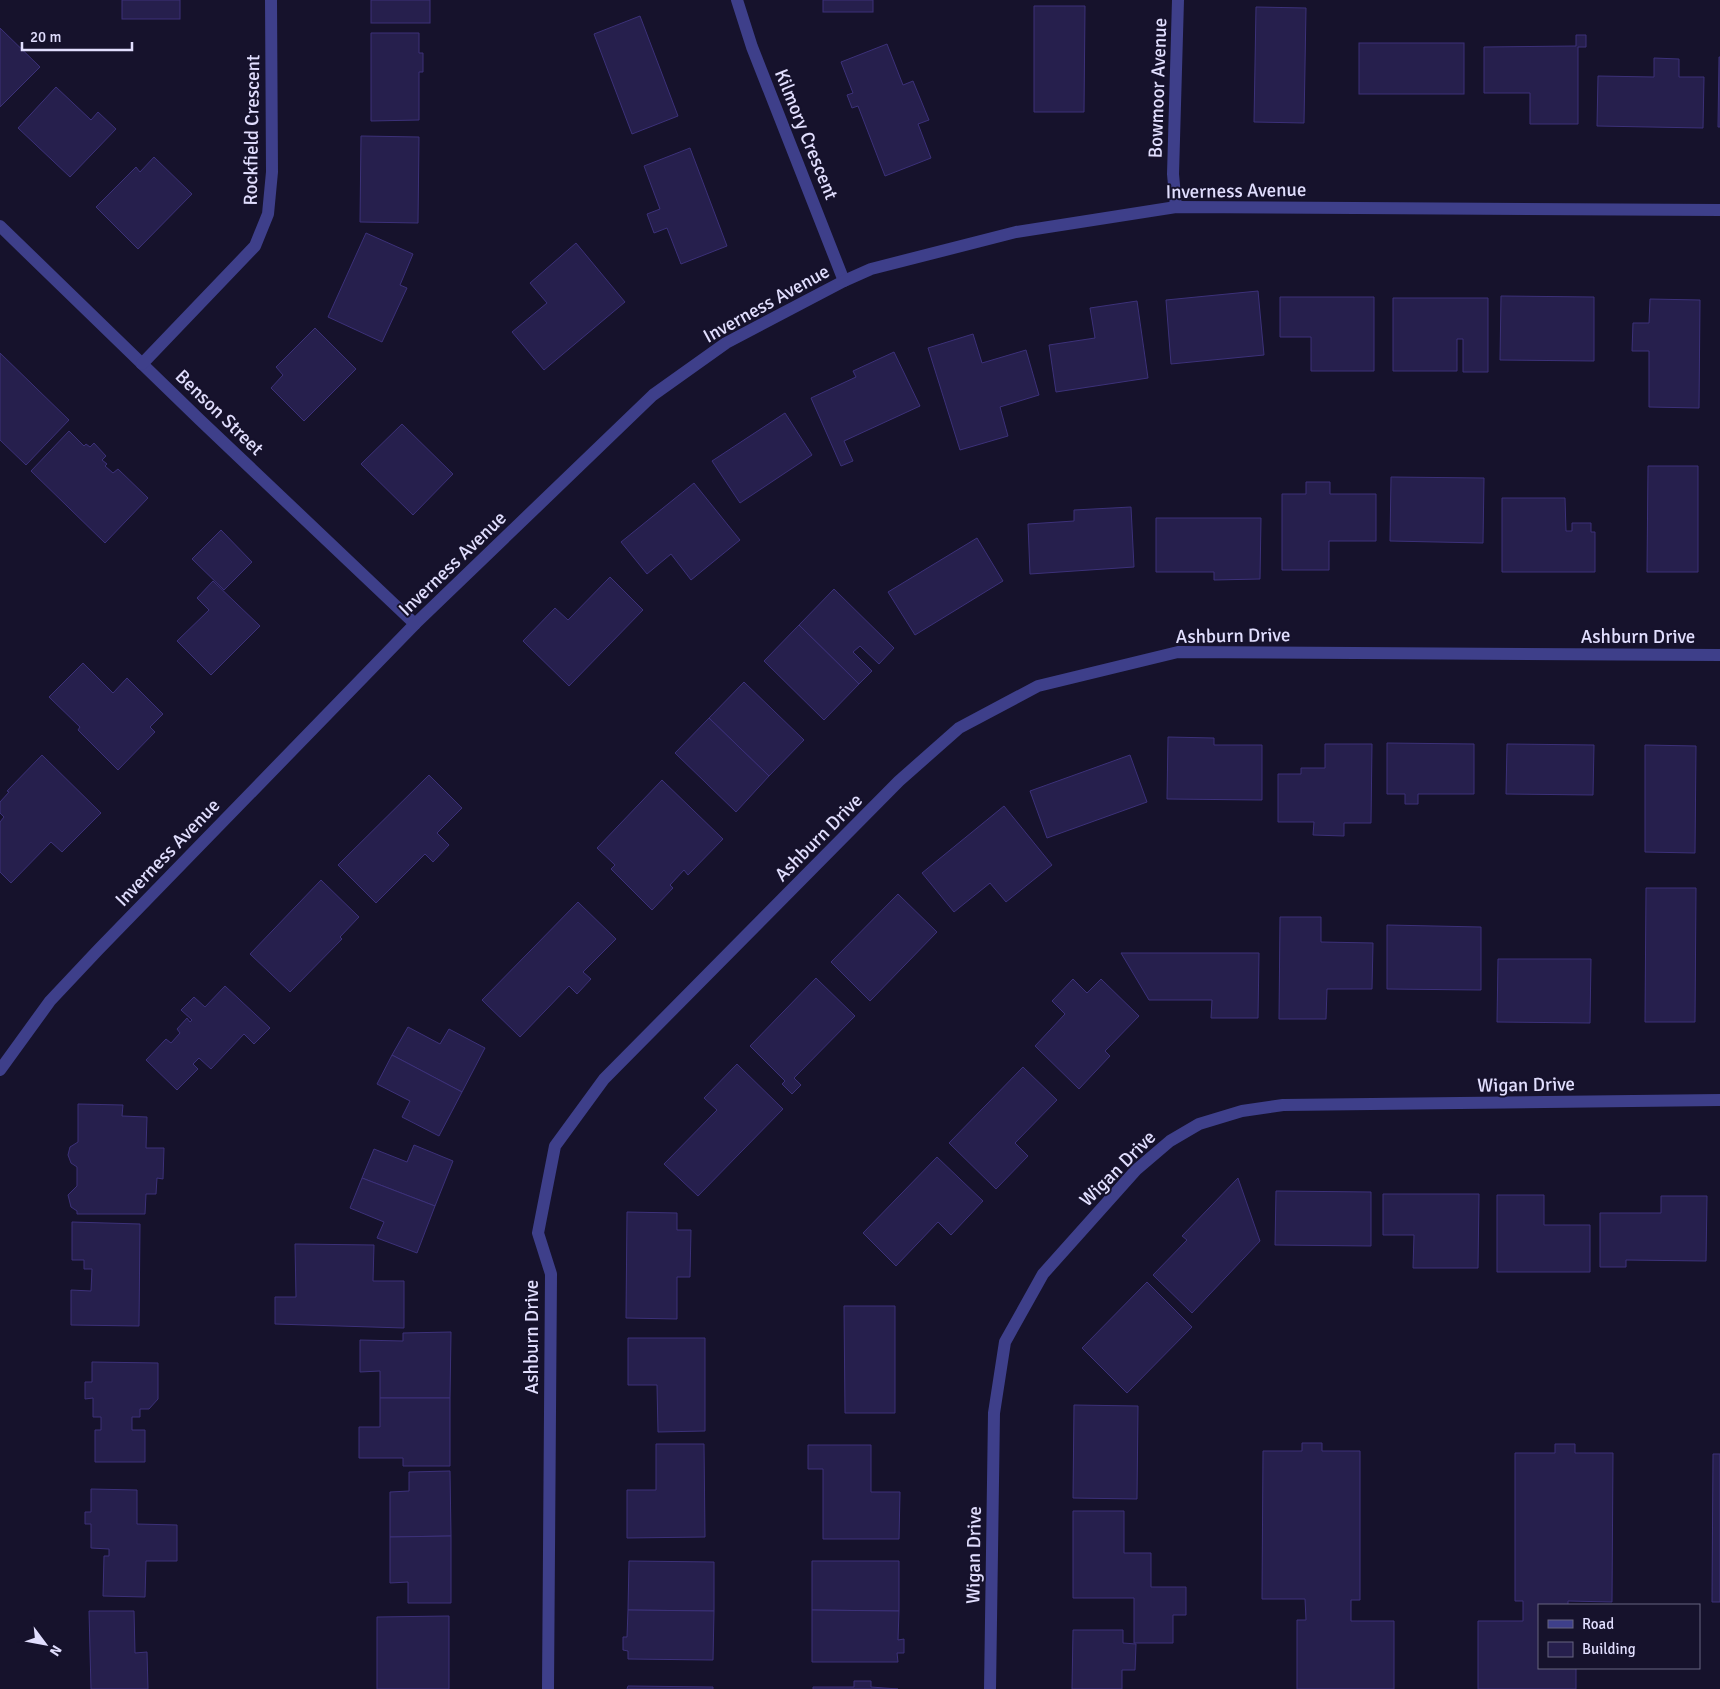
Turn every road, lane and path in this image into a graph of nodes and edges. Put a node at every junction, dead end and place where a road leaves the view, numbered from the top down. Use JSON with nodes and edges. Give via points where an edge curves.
{"nodes":[{"id":1,"x":271,"y":0,"type":"edge"},
{"id":2,"x":737,"y":0,"type":"edge"},
{"id":3,"x":1178,"y":0,"type":"edge"},
{"id":4,"x":1176,"y":207,"type":"junction"},
{"id":5,"x":1720,"y":210,"type":"edge"},
{"id":6,"x":0,"y":226,"type":"edge"},
{"id":7,"x":844,"y":281,"type":"junction"},
{"id":8,"x":142,"y":364,"type":"junction"},
{"id":9,"x":415,"y":624,"type":"junction"},
{"id":10,"x":1720,"y":655,"type":"edge"},
{"id":11,"x":0,"y":1070,"type":"edge"},
{"id":12,"x":1720,"y":1100,"type":"edge"},
{"id":13,"x":548,"y":1689,"type":"edge"},
{"id":14,"x":990,"y":1689,"type":"edge"}],
"edges":[{"from":1,"to":8,"type":"street","name":"Rockfield Crescent","via":[[272,172],[268,214],[255,246]]},
{"from":2,"to":7,"type":"street","name":"Kilmory Crescent","via":[[752,47]]},
{"from":3,"to":4,"type":"street","name":"Bowmoor Avenue","via":[[1173,174]]},
{"from":4,"to":5,"type":"street","name":"Inverness Avenue"},
{"from":4,"to":7,"type":"street","name":"Inverness Avenue","via":[[1016,232],[871,269]]},
{"from":6,"to":8,"type":"street","name":"Benson Street"},
{"from":7,"to":9,"type":"street","name":"Inverness Avenue","via":[[726,343],[653,395]]},
{"from":8,"to":9,"type":"street","name":"Benson Street"},
{"from":9,"to":11,"type":"street","name":"Inverness Avenue","via":[[50,1001]]},
{"from":10,"to":13,"type":"street","name":"Ashburn Drive","via":[[1178,652],[1038,686],[959,728],[899,781],[604,1079],[554,1146],[538,1233],[551,1274]]},
{"from":12,"to":14,"type":"street","name":"Wigan Drive","via":[[1282,1105],[1242,1111],[1198,1124],[1170,1141],[1136,1170],[1043,1274],[1005,1342],[994,1413]]}]}
